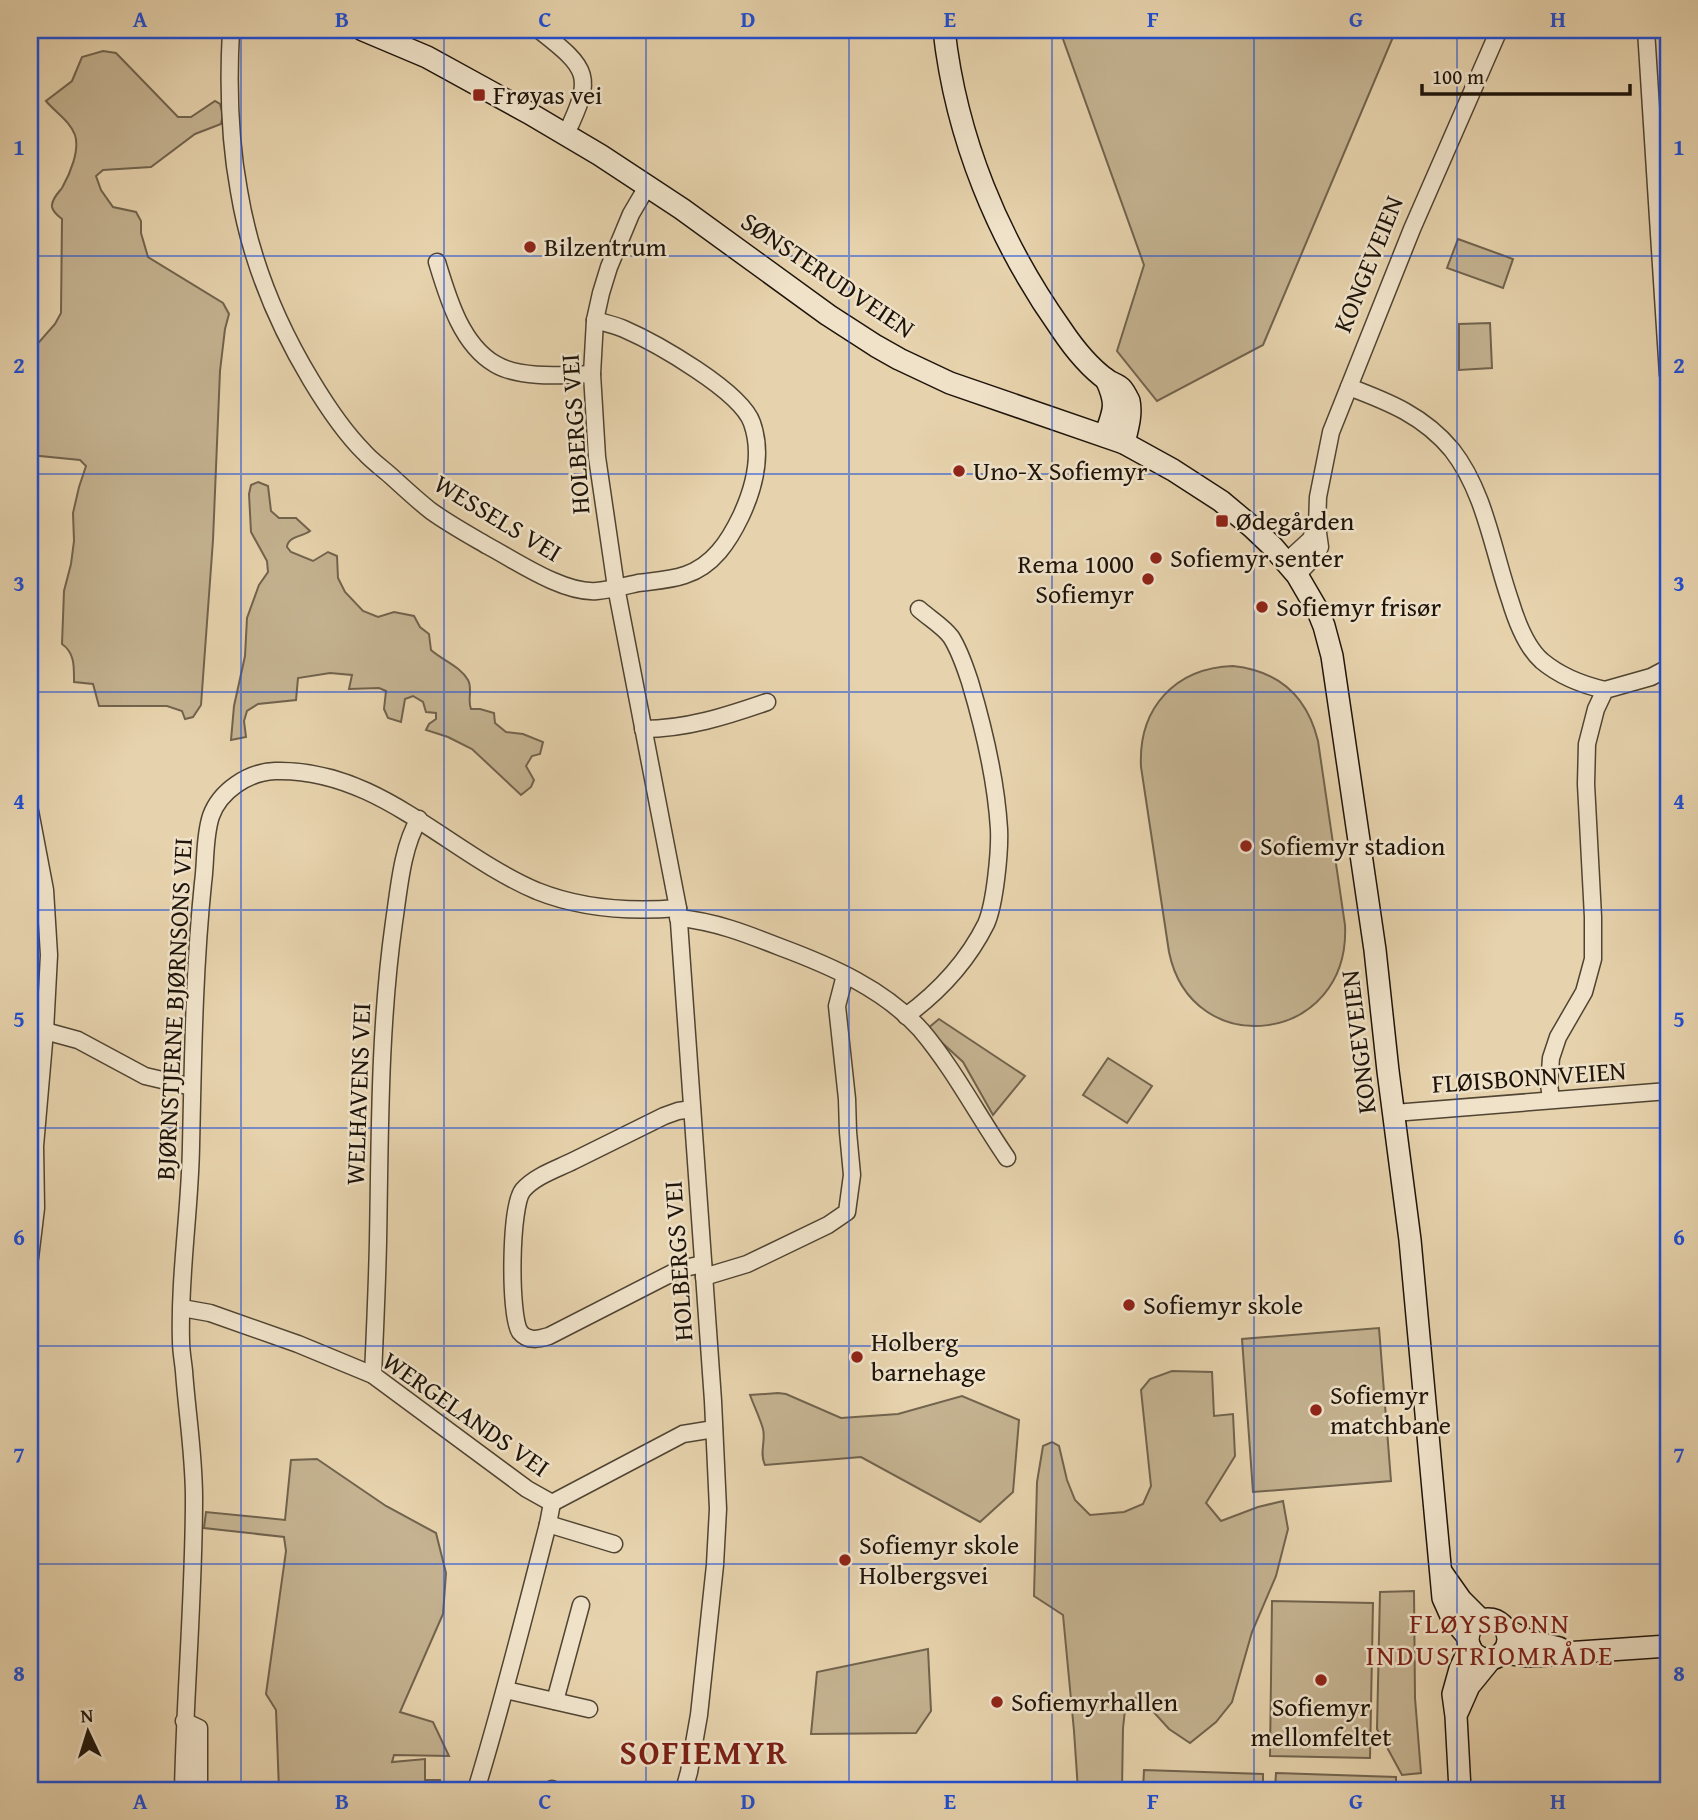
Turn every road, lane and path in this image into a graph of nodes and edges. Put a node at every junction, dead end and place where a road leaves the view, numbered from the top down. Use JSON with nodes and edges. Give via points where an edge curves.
{"nodes":[{"id":1,"x":231,"y":30,"type":"edge"},
{"id":2,"x":363,"y":30,"type":"edge"},
{"id":3,"x":539,"y":30,"type":"edge"},
{"id":4,"x":944,"y":30,"type":"edge"},
{"id":5,"x":1499,"y":30,"type":"edge"},
{"id":6,"x":1646,"y":30,"type":"edge"},
{"id":7,"x":566,"y":134,"type":"junction"},
{"id":8,"x":648,"y":185,"type":"junction"},
{"id":9,"x":1663,"y":215,"type":"edge"},
{"id":10,"x":437,"y":262,"type":"dead end"},
{"id":11,"x":595,"y":320,"type":"junction"},
{"id":12,"x":592,"y":374,"type":"junction"},
{"id":13,"x":1668,"y":375,"type":"edge"},
{"id":14,"x":1349,"y":387,"type":"junction"},
{"id":15,"x":1115,"y":440,"type":"junction"},
{"id":16,"x":1291,"y":568,"type":"junction"},
{"id":17,"x":616,"y":587,"type":"junction"},
{"id":18,"x":919,"y":609,"type":"dead end"},
{"id":19,"x":1668,"y":668,"type":"edge"},
{"id":20,"x":1605,"y":690,"type":"junction"},
{"id":21,"x":767,"y":702,"type":"dead end"},
{"id":22,"x":643,"y":729,"type":"junction"},
{"id":23,"x":30,"y":811,"type":"edge"},
{"id":24,"x":419,"y":819,"type":"junction"},
{"id":25,"x":678,"y":913,"type":"junction"},
{"id":26,"x":845,"y":975,"type":"junction"},
{"id":27,"x":906,"y":1016,"type":"junction"},
{"id":28,"x":45,"y":1031,"type":"junction"},
{"id":29,"x":192,"y":1087,"type":"junction"},
{"id":30,"x":1668,"y":1091,"type":"edge"},
{"id":31,"x":1551,"y":1100,"type":"junction"},
{"id":32,"x":692,"y":1109,"type":"junction"},
{"id":33,"x":1394,"y":1113,"type":"junction"},
{"id":34,"x":1007,"y":1158,"type":"dead end"},
{"id":35,"x":30,"y":1258,"type":"edge"},
{"id":36,"x":704,"y":1271,"type":"junction"},
{"id":37,"x":181,"y":1308,"type":"junction"},
{"id":38,"x":373,"y":1375,"type":"junction"},
{"id":39,"x":714,"y":1429,"type":"junction"},
{"id":40,"x":552,"y":1503,"type":"junction"},
{"id":41,"x":548,"y":1524,"type":"junction"},
{"id":42,"x":614,"y":1544,"type":"dead end"},
{"id":43,"x":581,"y":1605,"type":"dead end"},
{"id":44,"x":1506,"y":1630,"type":"junction"},
{"id":45,"x":1473,"y":1635,"type":"junction"},
{"id":46,"x":1668,"y":1646,"type":"edge"},
{"id":47,"x":1582,"y":1651,"type":"junction"},
{"id":48,"x":1497,"y":1656,"type":"junction"},
{"id":49,"x":506,"y":1690,"type":"junction"},
{"id":50,"x":555,"y":1701,"type":"junction"},
{"id":51,"x":589,"y":1709,"type":"dead end"},
{"id":52,"x":1456,"y":1716,"type":"junction"},
{"id":53,"x":184,"y":1721,"type":"junction"},
{"id":54,"x":183,"y":1790,"type":"edge"},
{"id":55,"x":199,"y":1790,"type":"edge"},
{"id":56,"x":476,"y":1790,"type":"edge"},
{"id":57,"x":684,"y":1790,"type":"edge"},
{"id":58,"x":1460,"y":1790,"type":"edge"}],
"edges":[{"from":1,"to":17,"type":"street","name":"WESSELS VEI","via":[[231,126],[246,225],[290,346],[338,422],[364,452],[432,512],[477,540],[567,586],[597,591]]},
{"from":2,"to":7,"type":"main road","name":"SØNSTERUDVEIEN","via":[[427,57]]},
{"from":3,"to":7,"type":"street","via":[[569,55],[583,78],[581,100]]},
{"from":4,"to":15,"type":"main road","via":[[966,138],[1019,263],[1055,321],[1106,379],[1121,388],[1129,403],[1129,420]]},
{"from":5,"to":14,"type":"street","name":"KONGEVEIEN"},
{"from":6,"to":9,"type":"street"},
{"from":7,"to":8,"type":"main road","name":"SØNSTERUDVEIEN"},
{"from":8,"to":11,"type":"street","name":"HOLBERGS VEI","via":[[608,267]]},
{"from":8,"to":15,"type":"main road","name":"SØNSTERUDVEIEN","via":[[828,315],[900,359],[950,383]]},
{"from":9,"to":13,"type":"street"},
{"from":10,"to":12,"type":"street","via":[[464,331],[496,365],[522,373]]},
{"from":11,"to":12,"type":"street","name":"HOLBERGS VEI"},
{"from":11,"to":17,"type":"street","name":"WESSELS VEI","via":[[657,345],[716,383],[743,408],[755,436],[757,468],[749,499],[718,555],[685,575]]},
{"from":12,"to":17,"type":"street","name":"HOLBERGS VEI","via":[[597,457]]},
{"from":14,"to":16,"type":"street","name":"KONGEVEIEN","via":[[1331,432],[1320,485],[1318,551]]},
{"from":14,"to":20,"type":"street","via":[[1401,408],[1432,428],[1453,452],[1482,509],[1519,628],[1541,660],[1570,678]]},
{"from":15,"to":16,"type":"main road","name":"SØNSTERUDVEIEN","via":[[1221,501],[1264,537]]},
{"from":16,"to":33,"type":"main road","name":"KONGEVEIEN","via":[[1318,611],[1332,656]]},
{"from":17,"to":22,"type":"street","name":"HOLBERGS VEI"},
{"from":18,"to":27,"type":"street","via":[[951,636],[963,660],[987,748],[999,830],[995,888],[987,922],[958,969]]},
{"from":19,"to":20,"type":"street"},
{"from":20,"to":31,"type":"street","via":[[1587,744],[1593,959],[1584,992],[1551,1058]]},
{"from":21,"to":22,"type":"street","via":[[716,719]]},
{"from":22,"to":25,"type":"street","name":"HOLBERGS VEI"},
{"from":23,"to":28,"type":"street","via":[[45,890],[49,955]]},
{"from":24,"to":25,"type":"street","name":"BJØRNSTJERNE BJØRNSONS VEI","via":[[477,858],[539,891],[607,908]]},
{"from":24,"to":29,"type":"street","name":"BJØRNSTJERNE BJØRNSONS VEI","via":[[353,784],[311,773],[271,771],[237,784],[217,803],[208,829]]},
{"from":24,"to":38,"type":"street","name":"WELHAVENS VEI","via":[[410,835],[389,955],[380,1095]]},
{"from":25,"to":26,"type":"street","name":"BJØRNSTJERNE BJØRNSONS VEI","via":[[735,929]]},
{"from":25,"to":32,"type":"street","name":"HOLBERGS VEI"},
{"from":26,"to":27,"type":"street","name":"BJØRNSTJERNE BJØRNSONS VEI"},
{"from":26,"to":36,"type":"street","via":[[837,1006],[852,1175],[847,1212],[747,1264]]},
{"from":27,"to":34,"type":"street","name":"BJØRNSTJERNE BJØRNSONS VEI","via":[[938,1052]]},
{"from":28,"to":29,"type":"street","via":[[78,1040],[145,1076]]},
{"from":28,"to":35,"type":"street"},
{"from":29,"to":37,"type":"street","name":"BJØRNSTJERNE BJØRNSONS VEI"},
{"from":30,"to":31,"type":"street","name":"FLØISBONNVEIEN"},
{"from":31,"to":33,"type":"street","name":"FLØISBONNVEIEN"},
{"from":32,"to":36,"type":"street","name":"HOLBERGS VEI"},
{"from":32,"to":36,"type":"street","via":[[664,1116],[554,1170],[522,1191],[513,1228],[518,1330],[535,1340],[549,1336],[680,1269]]},
{"from":33,"to":45,"type":"main road","name":"KONGEVEIEN","via":[[1439,1568],[1461,1600]]},
{"from":36,"to":39,"type":"street","name":"HOLBERGS VEI"},
{"from":37,"to":38,"type":"street","name":"WERGELANDS VEI","via":[[211,1313]]},
{"from":37,"to":53,"type":"street","name":"BJØRNSTJERNE BJØRNSONS VEI","via":[[194,1496]]},
{"from":38,"to":40,"type":"street","name":"WERGELANDS VEI"},
{"from":39,"to":40,"type":"street","name":"WERGELANDS VEI","via":[[683,1434]]},
{"from":39,"to":57,"type":"street","name":"HOLBERGS VEI","via":[[715,1573],[699,1715]]},
{"from":40,"to":41,"type":"street"},
{"from":41,"to":42,"type":"street"},
{"from":41,"to":49,"type":"street"},
{"from":43,"to":50,"type":"street"},
{"from":44,"to":45,"type":"main road","via":[[1496,1620]]},
{"from":44,"to":47,"type":"main road","via":[[1539,1644]]},
{"from":44,"to":48,"type":"main road","via":[[1508,1642]]},
{"from":45,"to":48,"type":"main road","via":[[1474,1653]]},
{"from":45,"to":52,"type":"main road","via":[[1453,1694]]},
{"from":46,"to":47,"type":"main road"},
{"from":47,"to":48,"type":"main road"},
{"from":48,"to":52,"type":"main road","via":[[1469,1686]]},
{"from":49,"to":50,"type":"street"},
{"from":49,"to":56,"type":"street"},
{"from":50,"to":51,"type":"street"},
{"from":52,"to":58,"type":"main road"},
{"from":53,"to":54,"type":"street","name":"BJØRNSTJERNE BJØRNSONS VEI"},
{"from":53,"to":55,"type":"street","via":[[199,1728]]}]}
